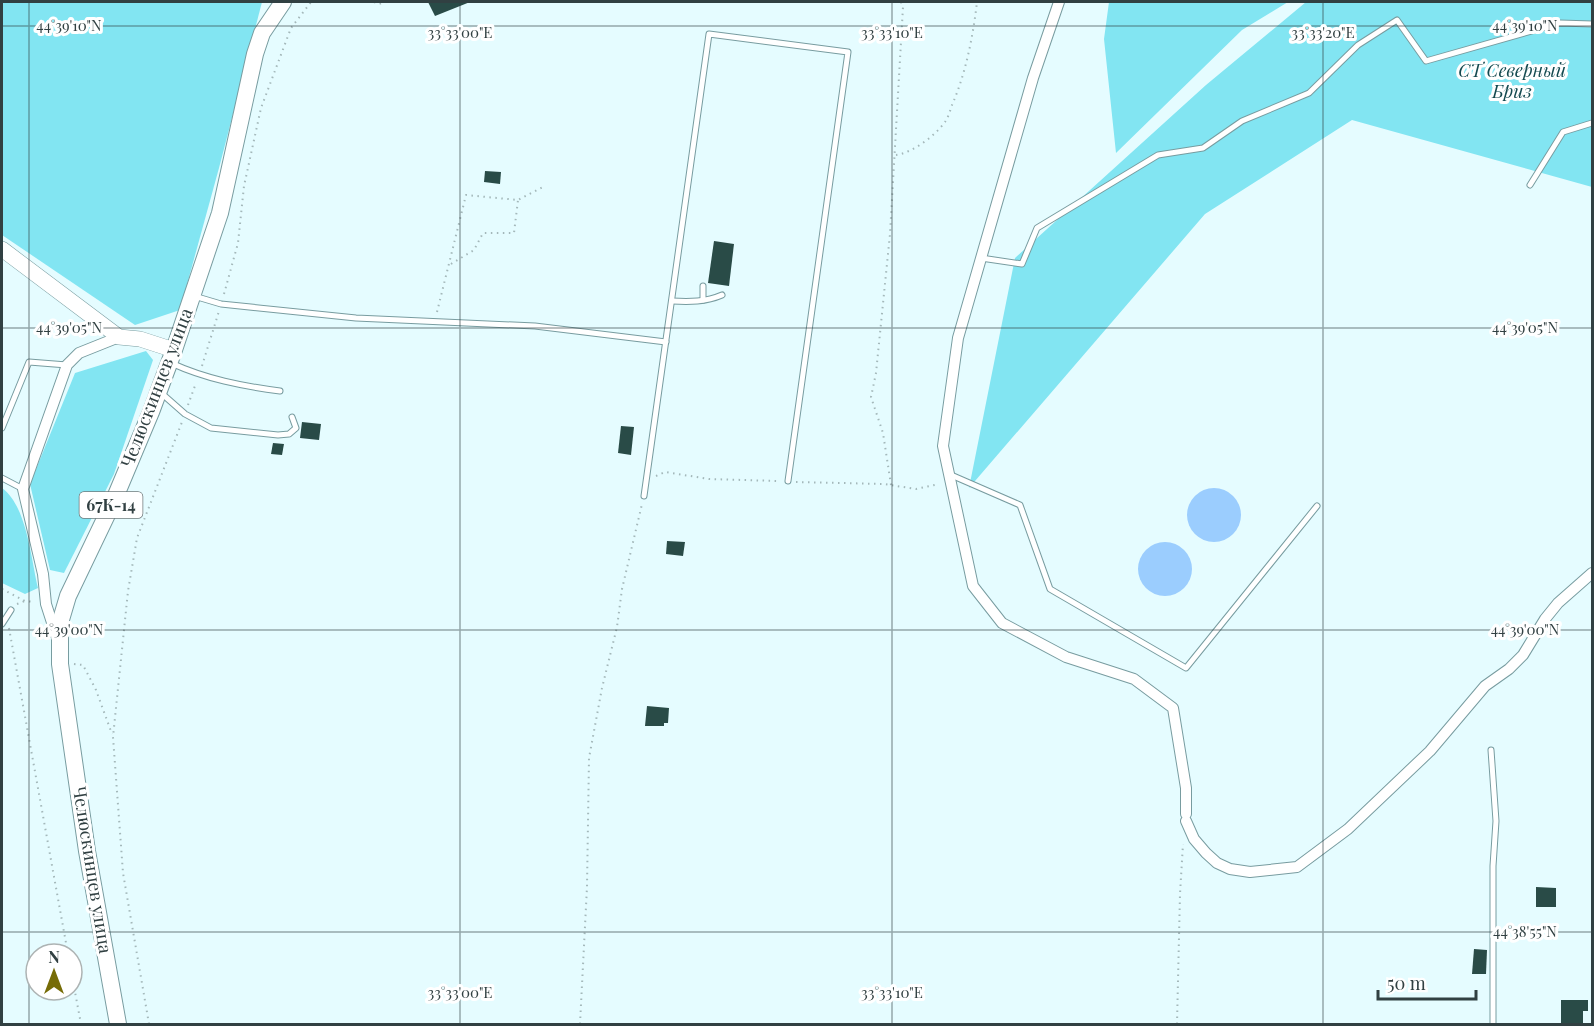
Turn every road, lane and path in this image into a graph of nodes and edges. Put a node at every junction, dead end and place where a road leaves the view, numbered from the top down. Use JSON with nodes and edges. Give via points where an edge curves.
{"nodes":[{"id":1,"x":288,"y":2,"type":"edge"},
{"id":2,"x":311,"y":2,"type":"edge"},
{"id":3,"x":374,"y":2,"type":"edge"},
{"id":4,"x":385,"y":2,"type":"edge"},
{"id":5,"x":901,"y":2,"type":"edge"},
{"id":6,"x":977,"y":2,"type":"edge"},
{"id":7,"x":1059,"y":2,"type":"edge"},
{"id":8,"x":278,"y":8,"type":"edge"},
{"id":9,"x":1593,"y":24,"type":"edge"},
{"id":10,"x":1593,"y":123,"type":"edge"},
{"id":11,"x":894,"y":155,"type":"junction"},
{"id":12,"x":1530,"y":185,"type":"dead end"},
{"id":13,"x":543,"y":187,"type":"dead end"},
{"id":14,"x":518,"y":200,"type":"junction"},
{"id":15,"x":2,"y":249,"type":"edge"},
{"id":16,"x":981,"y":258,"type":"junction"},
{"id":17,"x":449,"y":265,"type":"junction"},
{"id":18,"x":703,"y":286,"type":"dead end"},
{"id":19,"x":193,"y":295,"type":"junction"},
{"id":20,"x":722,"y":295,"type":"dead end"},
{"id":21,"x":703,"y":300,"type":"junction"},
{"id":22,"x":672,"y":301,"type":"junction"},
{"id":23,"x":221,"y":304,"type":"junction"},
{"id":24,"x":435,"y":321,"type":"junction"},
{"id":25,"x":119,"y":337,"type":"junction"},
{"id":26,"x":666,"y":342,"type":"junction"},
{"id":27,"x":172,"y":356,"type":"junction"},
{"id":28,"x":68,"y":365,"type":"junction"},
{"id":29,"x":199,"y":374,"type":"junction"},
{"id":30,"x":159,"y":390,"type":"junction"},
{"id":31,"x":280,"y":391,"type":"dead end"},
{"id":32,"x":184,"y":414,"type":"junction"},
{"id":33,"x":292,"y":417,"type":"dead end"},
{"id":34,"x":2,"y":428,"type":"edge"},
{"id":35,"x":2,"y":478,"type":"edge"},
{"id":36,"x":950,"y":478,"type":"junction"},
{"id":37,"x":788,"y":481,"type":"junction"},
{"id":38,"x":891,"y":485,"type":"junction"},
{"id":39,"x":23,"y":489,"type":"junction"},
{"id":40,"x":644,"y":496,"type":"junction"},
{"id":41,"x":1317,"y":506,"type":"dead end"},
{"id":42,"x":1593,"y":573,"type":"edge"},
{"id":43,"x":2,"y":589,"type":"edge"},
{"id":44,"x":26,"y":602,"type":"junction"},
{"id":45,"x":46,"y":604,"type":"junction"},
{"id":46,"x":11,"y":610,"type":"junction"},
{"id":47,"x":2,"y":624,"type":"edge"},
{"id":48,"x":59,"y":647,"type":"junction"},
{"id":49,"x":71,"y":664,"type":"dead end"},
{"id":50,"x":112,"y":737,"type":"junction"},
{"id":51,"x":1491,"y":750,"type":"dead end"},
{"id":52,"x":1186,"y":818,"type":"junction"},
{"id":53,"x":66,"y":942,"type":"edge"},
{"id":54,"x":77,"y":1002,"type":"edge"},
{"id":55,"x":81,"y":1024,"type":"edge"},
{"id":56,"x":118,"y":1024,"type":"edge"},
{"id":57,"x":149,"y":1024,"type":"edge"},
{"id":58,"x":580,"y":1024,"type":"edge"},
{"id":59,"x":1178,"y":1024,"type":"edge"},
{"id":60,"x":1493,"y":1024,"type":"edge"}],
"edges":[{"from":1,"to":8,"type":"street"},
{"from":2,"to":23,"type":"path","via":[[291,28],[261,108],[244,186],[238,243]]},
{"from":3,"to":4,"type":"path"},
{"from":5,"to":11,"type":"path"},
{"from":6,"to":11,"type":"path","via":[[961,84],[945,122],[927,139],[903,154]]},
{"from":7,"to":16,"type":"street"},
{"from":8,"to":19,"type":"main road","name":"Челюскинцев улица","number":"67К-14","via":[[262,33],[255,54],[220,213]]},
{"from":9,"to":16,"type":"lane","via":[[1560,23],[1426,61],[1397,20],[1358,45],[1309,93],[1242,121],[1203,148],[1158,155],[1038,228],[1022,264]]},
{"from":10,"to":12,"type":"lane","via":[[1563,132]]},
{"from":11,"to":38,"type":"path","via":[[889,245],[871,398],[883,433]]},
{"from":13,"to":14,"type":"path"},
{"from":14,"to":17,"type":"path","via":[[514,233],[483,233],[474,250]]},
{"from":14,"to":17,"type":"path","via":[[466,195]]},
{"from":15,"to":25,"type":"street"},
{"from":16,"to":36,"type":"street","via":[[958,338],[943,446]]},
{"from":17,"to":24,"type":"path"},
{"from":18,"to":21,"type":"lane"},
{"from":19,"to":23,"type":"lane"},
{"from":19,"to":27,"type":"main road","name":"Челюскинцев улица","number":"67К-14"},
{"from":20,"to":21,"type":"lane"},
{"from":21,"to":22,"type":"lane"},
{"from":22,"to":26,"type":"lane"},
{"from":22,"to":37,"type":"lane","via":[[709,34],[848,52]]},
{"from":23,"to":24,"type":"lane","via":[[356,318]]},
{"from":23,"to":29,"type":"path"},
{"from":24,"to":26,"type":"lane","via":[[535,326]]},
{"from":25,"to":27,"type":"street","via":[[140,339]]},
{"from":25,"to":28,"type":"street","via":[[79,353]]},
{"from":26,"to":40,"type":"lane"},
{"from":27,"to":29,"type":"lane"},
{"from":27,"to":30,"type":"main road","name":"Челюскинцев улица","number":"67К-14"},
{"from":28,"to":34,"type":"lane","via":[[29,362]]},
{"from":28,"to":39,"type":"street"},
{"from":29,"to":31,"type":"lane","via":[[243,387]]},
{"from":29,"to":32,"type":"path"},
{"from":30,"to":32,"type":"lane"},
{"from":30,"to":48,"type":"main road","name":"Челюскинцев улица","number":"67К-14","via":[[114,500],[68,596],[60,623]]},
{"from":32,"to":33,"type":"lane","via":[[211,428],[278,435],[289,434],[296,428]]},
{"from":32,"to":50,"type":"path","via":[[137,538]]},
{"from":35,"to":39,"type":"lane"},
{"from":36,"to":38,"type":"path","via":[[916,489]]},
{"from":36,"to":41,"type":"lane","via":[[1020,505],[1050,589],[1186,668]]},
{"from":36,"to":52,"type":"street","via":[[973,586],[1002,623],[1066,657],[1134,679],[1173,708],[1186,788]]},
{"from":37,"to":38,"type":"path"},
{"from":37,"to":40,"type":"path","via":[[710,479],[665,472],[650,479]]},
{"from":39,"to":45,"type":"street","via":[[44,574]]},
{"from":40,"to":58,"type":"path","via":[[589,758]]},
{"from":42,"to":52,"type":"street","via":[[1558,603],[1523,655],[1485,686],[1430,751],[1348,829],[1297,867],[1250,872],[1230,869],[1206,853],[1194,839]]},
{"from":43,"to":44,"type":"path"},
{"from":44,"to":45,"type":"path"},
{"from":44,"to":46,"type":"path"},
{"from":45,"to":48,"type":"street"},
{"from":46,"to":47,"type":"lane"},
{"from":46,"to":53,"type":"path","via":[[8,621]]},
{"from":48,"to":56,"type":"main road","name":"Челюскинцев улица","number":"67К-14","via":[[87,851]]},
{"from":49,"to":50,"type":"path","via":[[82,665],[96,690]]},
{"from":50,"to":57,"type":"path","via":[[123,873]]},
{"from":51,"to":60,"type":"lane","via":[[1496,821]]},
{"from":52,"to":59,"type":"path","via":[[1179,894]]},
{"from":54,"to":55,"type":"path"}]}
